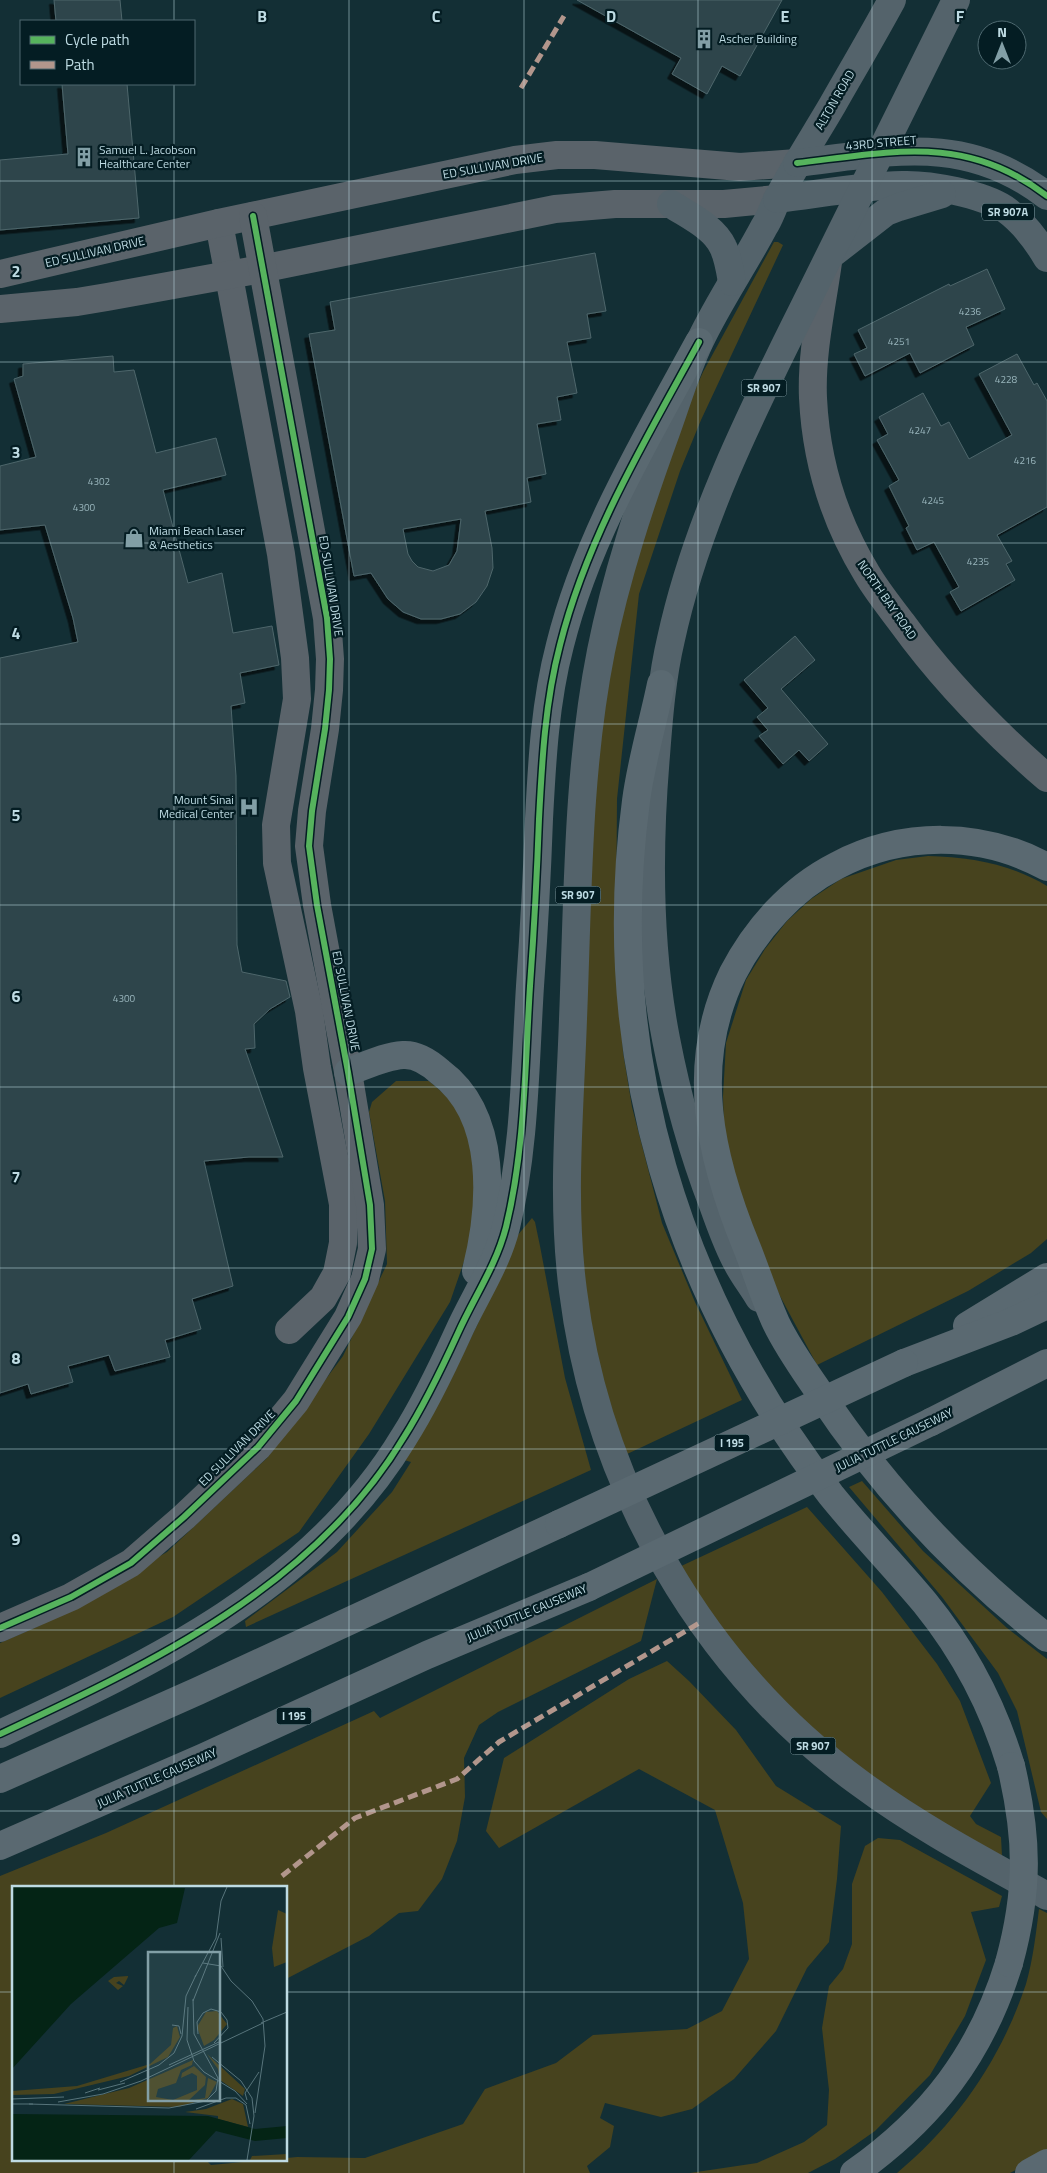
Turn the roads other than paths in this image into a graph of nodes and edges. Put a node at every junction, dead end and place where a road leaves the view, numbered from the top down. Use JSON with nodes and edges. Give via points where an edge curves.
{"nodes":[{"id":1,"x":892,"y":0,"type":"edge"},
{"id":2,"x":956,"y":0,"type":"edge"},
{"id":3,"x":880,"y":154,"type":"junction"},
{"id":4,"x":798,"y":163,"type":"junction"},
{"id":5,"x":861,"y":189,"type":"junction"},
{"id":6,"x":953,"y":191,"type":"junction"},
{"id":7,"x":1047,"y":196,"type":"edge"},
{"id":8,"x":778,"y":199,"type":"junction"},
{"id":9,"x":671,"y":204,"type":"junction"},
{"id":10,"x":252,"y":216,"type":"junction"},
{"id":11,"x":218,"y":223,"type":"junction"},
{"id":12,"x":829,"y":257,"type":"junction"},
{"id":13,"x":1047,"y":258,"type":"edge"},
{"id":14,"x":261,"y":268,"type":"junction"},
{"id":15,"x":0,"y":274,"type":"edge"},
{"id":16,"x":228,"y":275,"type":"junction"},
{"id":17,"x":732,"y":282,"type":"junction"},
{"id":18,"x":0,"y":308,"type":"edge"},
{"id":19,"x":699,"y":342,"type":"junction"},
{"id":20,"x":661,"y":684,"type":"junction"},
{"id":21,"x":1047,"y":778,"type":"edge"},
{"id":22,"x":1047,"y":867,"type":"edge"},
{"id":23,"x":348,"y":1072,"type":"junction"},
{"id":24,"x":1047,"y":1277,"type":"edge"},
{"id":25,"x":1047,"y":1305,"type":"edge"},
{"id":26,"x":464,"y":1320,"type":"junction"},
{"id":27,"x":777,"y":1324,"type":"junction"},
{"id":28,"x":288,"y":1330,"type":"dead end"},
{"id":29,"x":911,"y":1360,"type":"junction"},
{"id":30,"x":1047,"y":1363,"type":"edge"},
{"id":31,"x":0,"y":1628,"type":"edge"},
{"id":32,"x":1047,"y":1638,"type":"edge"},
{"id":33,"x":0,"y":1734,"type":"edge"},
{"id":34,"x":0,"y":1779,"type":"edge"},
{"id":35,"x":0,"y":1846,"type":"edge"},
{"id":36,"x":1047,"y":1896,"type":"edge"},
{"id":37,"x":1047,"y":2163,"type":"edge"},
{"id":38,"x":854,"y":2173,"type":"edge"},
{"id":39,"x":1029,"y":2173,"type":"edge"}],
"edges":[{"from":1,"to":4,"type":"main road","name":"ALTON ROAD","number":"SR 907"},
{"from":2,"to":3,"type":"main road","number":"SR 907"},
{"from":3,"to":4,"type":"main road","name":"43RD STREET","number":"SR 907A"},
{"from":3,"to":5,"type":"main road","number":"SR 907"},
{"from":3,"to":7,"type":"main road","name":"43RD STREET","number":"SR 907A","via":[[911,150],[955,153],[1004,168]]},
{"from":4,"to":8,"type":"main road","name":"ALTON ROAD","number":"SR 907"},
{"from":4,"to":10,"type":"street","name":"ED SULLIVAN DRIVE","via":[[740,167],[633,157],[557,155],[515,160]]},
{"from":5,"to":6,"type":"main road","number":"SR 907A","via":[[904,184]]},
{"from":5,"to":8,"type":"main road","number":"SR 907A"},
{"from":5,"to":12,"type":"main road","number":"SR 907"},
{"from":6,"to":12,"type":"main road","via":[[886,212]]},
{"from":6,"to":13,"type":"main road","number":"SR 907A","via":[[974,195],[1004,208],[1021,223]]},
{"from":8,"to":9,"type":"street"},
{"from":8,"to":17,"type":"main road","number":"SR 907"},
{"from":9,"to":14,"type":"street","via":[[555,209]]},
{"from":9,"to":17,"type":"main road","via":[[717,237],[726,254]]},
{"from":10,"to":11,"type":"street","name":"ED SULLIVAN DRIVE"},
{"from":10,"to":14,"type":"street","name":"ED SULLIVAN DRIVE"},
{"from":11,"to":15,"type":"street","name":"ED SULLIVAN DRIVE"},
{"from":11,"to":16,"type":"street"},
{"from":12,"to":20,"type":"main road","number":"SR 907","via":[[725,474],[681,601]]},
{"from":12,"to":21,"type":"street","name":"NORTH BAY ROAD","via":[[816,345],[813,395],[819,451],[835,508],[868,576],[928,659],[982,718]]},
{"from":14,"to":16,"type":"street"},
{"from":14,"to":23,"type":"street","name":"ED SULLIVAN DRIVE","via":[[327,618],[330,659],[327,709],[308,846]]},
{"from":16,"to":18,"type":"street","via":[[76,302]]},
{"from":16,"to":28,"type":"street","via":[[281,554],[295,658],[297,700],[276,826],[276,863],[309,1011],[343,1204],[343,1243],[337,1273],[322,1298]]},
{"from":17,"to":19,"type":"main road","number":"SR 907"},
{"from":19,"to":26,"type":"highway","via":[[645,441],[592,549],[559,647],[544,744],[522,1100],[512,1197],[495,1264]]},
{"from":19,"to":36,"type":"main road","number":"SR 907","via":[[627,548],[601,653],[585,764],[567,1199],[573,1289],[589,1378],[600,1419],[631,1497],[701,1622],[744,1678],[786,1721],[858,1782],[952,1843]]},
{"from":20,"to":27,"type":"main road","number":"SR 907","via":[[652,797],[651,893],[657,986],[663,1023],[677,1097],[701,1175],[736,1261]]},
{"from":20,"to":38,"type":"highway","bridge":true,"via":[[636,798],[629,941],[631,1000],[641,1080],[669,1194],[708,1292],[761,1391],[832,1495],[926,1604],[968,1665],[1002,1735],[1024,1828],[1026,1862],[1020,1922],[1010,1963],[987,2024],[954,2080],[934,2105],[882,2154]]},
{"from":22,"to":27,"type":"highway","via":[[1009,851],[978,843],[950,840],[890,845],[856,856],[800,888],[758,933],[739,963],[715,1019],[707,1079],[709,1109],[719,1173]]},
{"from":23,"to":26,"type":"highway","via":[[387,1058],[415,1056],[450,1079],[474,1113],[485,1155],[485,1230]]},
{"from":23,"to":31,"type":"street","name":"ED SULLIVAN DRIVE","via":[[370,1205],[373,1233],[370,1262],[352,1308],[296,1401],[258,1447],[131,1563],[71,1597]]},
{"from":24,"to":29,"type":"highway"},
{"from":25,"to":29,"type":"highway","number":"I 195"},
{"from":26,"to":33,"type":"highway","via":[[403,1439],[347,1513],[302,1558],[248,1601],[178,1645]]},
{"from":27,"to":32,"type":"highway","number":"SR 907","via":[[834,1414],[878,1474],[947,1551],[990,1592]]},
{"from":29,"to":34,"type":"highway","number":"I 195","bridge":true,"via":[[180,1699]]},
{"from":30,"to":35,"type":"highway","name":"JULIA TUTTLE CAUSEWAY","number":"I 195","bridge":true,"via":[[589,1587],[427,1655]]},
{"from":37,"to":39,"type":"highway"}]}
